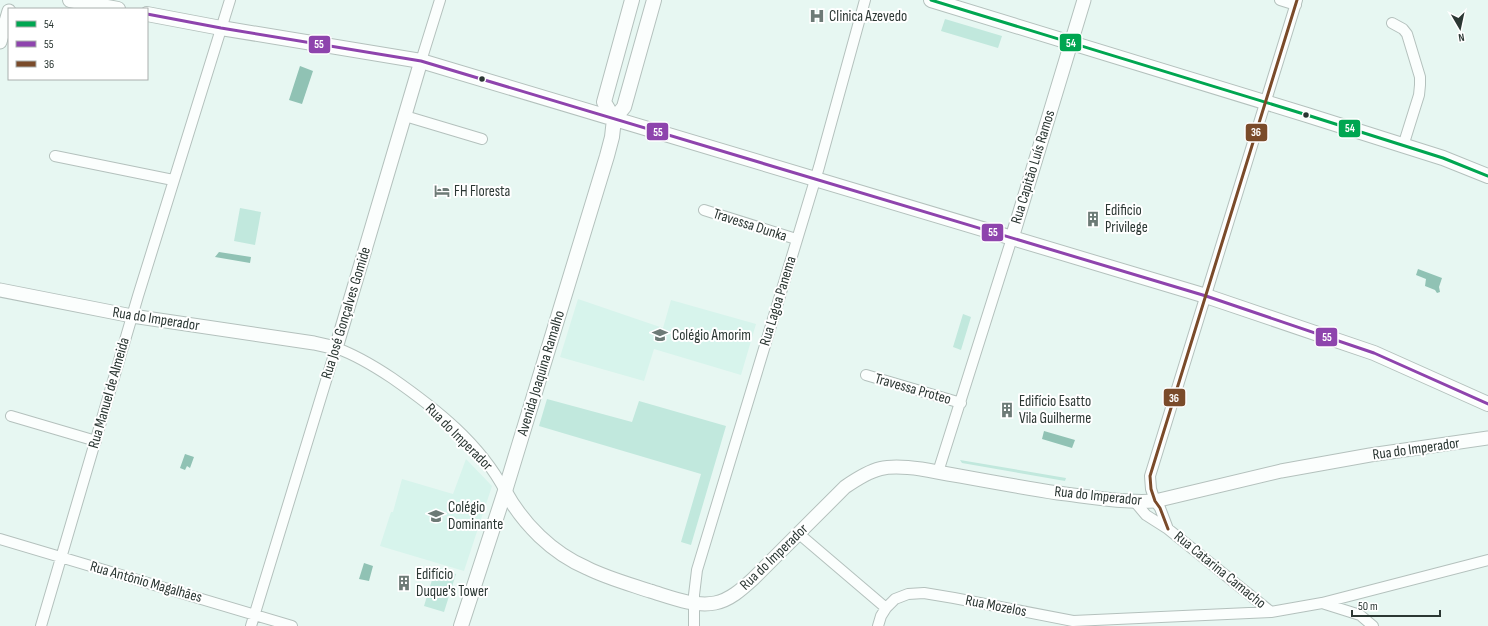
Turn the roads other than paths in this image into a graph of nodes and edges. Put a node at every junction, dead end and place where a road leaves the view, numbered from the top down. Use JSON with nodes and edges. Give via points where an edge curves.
{"nodes":[{"id":1,"x":72,"y":0,"type":"edge"},
{"id":2,"x":230,"y":0,"type":"edge"},
{"id":3,"x":440,"y":0,"type":"edge"},
{"id":4,"x":632,"y":0,"type":"edge"},
{"id":5,"x":654,"y":0,"type":"edge"},
{"id":6,"x":866,"y":0,"type":"edge"},
{"id":7,"x":931,"y":0,"type":"edge"},
{"id":8,"x":1084,"y":0,"type":"edge"},
{"id":9,"x":1280,"y":0,"type":"edge"},
{"id":10,"x":1296,"y":2,"type":"edge"},
{"id":11,"x":113,"y":8,"type":"edge"},
{"id":12,"x":8,"y":14,"type":"edge"},
{"id":13,"x":148,"y":14,"type":"edge"},
{"id":14,"x":1392,"y":23,"type":"dead end"},
{"id":15,"x":222,"y":28,"type":"junction"},
{"id":16,"x":0,"y":42,"type":"edge"},
{"id":17,"x":1072,"y":42,"type":"junction"},
{"id":18,"x":421,"y":61,"type":"junction"},
{"id":19,"x":1265,"y":103,"type":"junction"},
{"id":20,"x":405,"y":116,"type":"junction"},
{"id":21,"x":614,"y":119,"type":"junction"},
{"id":22,"x":482,"y":139,"type":"dead end"},
{"id":23,"x":1403,"y":146,"type":"junction"},
{"id":24,"x":55,"y":156,"type":"dead end"},
{"id":25,"x":1488,"y":176,"type":"edge"},
{"id":26,"x":815,"y":179,"type":"junction"},
{"id":27,"x":173,"y":180,"type":"junction"},
{"id":28,"x":704,"y":210,"type":"dead end"},
{"id":29,"x":1012,"y":238,"type":"junction"},
{"id":30,"x":796,"y":239,"type":"junction"},
{"id":31,"x":0,"y":290,"type":"edge"},
{"id":32,"x":1206,"y":296,"type":"junction"},
{"id":33,"x":132,"y":316,"type":"junction"},
{"id":34,"x":336,"y":348,"type":"junction"},
{"id":35,"x":866,"y":375,"type":"dead end"},
{"id":36,"x":961,"y":403,"type":"junction"},
{"id":37,"x":1488,"y":404,"type":"edge"},
{"id":38,"x":11,"y":416,"type":"dead end"},
{"id":39,"x":1485,"y":438,"type":"edge"},
{"id":40,"x":96,"y":441,"type":"junction"},
{"id":41,"x":938,"y":472,"type":"junction"},
{"id":42,"x":505,"y":491,"type":"junction"},
{"id":43,"x":1155,"y":501,"type":"junction"},
{"id":44,"x":1134,"y":502,"type":"junction"},
{"id":45,"x":1168,"y":529,"type":"junction"},
{"id":46,"x":798,"y":534,"type":"junction"},
{"id":47,"x":0,"y":539,"type":"edge"},
{"id":48,"x":61,"y":557,"type":"junction"},
{"id":49,"x":1488,"y":560,"type":"edge"},
{"id":50,"x":693,"y":603,"type":"junction"},
{"id":51,"x":1322,"y":603,"type":"junction"},
{"id":52,"x":886,"y":608,"type":"junction"},
{"id":53,"x":1271,"y":612,"type":"junction"},
{"id":54,"x":254,"y":615,"type":"junction"},
{"id":55,"x":1077,"y":623,"type":"edge"},
{"id":56,"x":41,"y":626,"type":"edge"},
{"id":57,"x":251,"y":626,"type":"edge"},
{"id":58,"x":292,"y":626,"type":"edge"},
{"id":59,"x":461,"y":626,"type":"edge"},
{"id":60,"x":694,"y":626,"type":"edge"},
{"id":61,"x":878,"y":626,"type":"edge"},
{"id":62,"x":1373,"y":626,"type":"edge"}],
"edges":[{"from":1,"to":11,"type":"main road"},
{"from":2,"to":15,"type":"street","name":"Rua Manuel de Almeida"},
{"from":3,"to":18,"type":"street","name":"Rua José Gonçalves Gomide"},
{"from":4,"to":21,"type":"main road","via":[[604,102]]},
{"from":5,"to":21,"type":"main road","name":"Avenida Joaquina Ramalho","via":[[624,107]]},
{"from":6,"to":26,"type":"street","name":"Rua Lagoa Panema"},
{"from":7,"to":17,"type":"main road"},
{"from":8,"to":17,"type":"street","name":"Rua Capitão Luís Ramos"},
{"from":9,"to":10,"type":"street"},
{"from":10,"to":19,"type":"street","name":"Rua Catarina Camacho"},
{"from":12,"to":16,"type":"street"},
{"from":13,"to":15,"type":"main road"},
{"from":14,"to":23,"type":"street","via":[[1407,34],[1420,77],[1420,95]]},
{"from":15,"to":18,"type":"main road"},
{"from":15,"to":27,"type":"street","name":"Rua Manuel de Almeida"},
{"from":17,"to":19,"type":"main road"},
{"from":17,"to":29,"type":"street","name":"Rua Capitão Luís Ramos"},
{"from":18,"to":20,"type":"street","name":"Rua José Gonçalves Gomide"},
{"from":18,"to":21,"type":"main road"},
{"from":19,"to":23,"type":"main road"},
{"from":19,"to":32,"type":"street","name":"Rua Catarina Camacho"},
{"from":20,"to":22,"type":"street"},
{"from":20,"to":34,"type":"street","name":"Rua José Gonçalves Gomide"},
{"from":21,"to":26,"type":"main road"},
{"from":21,"to":42,"type":"main road","name":"Avenida Joaquina Ramalho","via":[[607,156]]},
{"from":23,"to":25,"type":"main road"},
{"from":24,"to":27,"type":"street"},
{"from":26,"to":29,"type":"main road"},
{"from":26,"to":30,"type":"street","name":"Rua Lagoa Panema"},
{"from":27,"to":33,"type":"street","name":"Rua Manuel de Almeida"},
{"from":28,"to":30,"type":"street","name":"Travessa Dunka"},
{"from":29,"to":32,"type":"main road"},
{"from":29,"to":36,"type":"street","name":"Rua Capitão Luís Ramos"},
{"from":30,"to":50,"type":"street","name":"Rua Lagoa Panema","via":[[697,570]]},
{"from":31,"to":33,"type":"street","name":"Rua do Imperador"},
{"from":32,"to":37,"type":"main road","via":[[1374,354]]},
{"from":32,"to":43,"type":"street","name":"Rua Catarina Camacho","via":[[1150,476]]},
{"from":33,"to":34,"type":"street","name":"Rua do Imperador"},
{"from":33,"to":40,"type":"street","name":"Rua Manuel de Almeida"},
{"from":34,"to":42,"type":"street","name":"Rua do Imperador","via":[[377,369],[436,411],[484,458]]},
{"from":34,"to":54,"type":"street","name":"Rua José Gonçalves Gomide"},
{"from":35,"to":36,"type":"street","name":"Travessa Proteo"},
{"from":36,"to":41,"type":"street","name":"Rua Capitão Luís Ramos"},
{"from":38,"to":40,"type":"street"},
{"from":39,"to":43,"type":"street","name":"Rua do Imperador","via":[[1281,471]]},
{"from":40,"to":48,"type":"street","name":"Rua Manuel de Almeida"},
{"from":41,"to":44,"type":"street","name":"Rua do Imperador"},
{"from":41,"to":46,"type":"street","name":"Rua do Imperador","via":[[903,466],[877,469],[862,475],[845,487]]},
{"from":42,"to":50,"type":"street","name":"Rua do Imperador","via":[[523,519],[569,559],[607,577]]},
{"from":42,"to":59,"type":"main road","name":"Avenida Joaquina Ramalho"},
{"from":43,"to":44,"type":"street","name":"Rua do Imperador"},
{"from":43,"to":45,"type":"street","name":"Rua Catarina Camacho","via":[[1163,513]]},
{"from":44,"to":45,"type":"street","name":"Rua Catarina Camacho","via":[[1146,515]]},
{"from":45,"to":53,"type":"street","name":"Rua Catarina Camacho"},
{"from":46,"to":50,"type":"street","name":"Rua do Imperador","via":[[738,592],[715,603]]},
{"from":46,"to":52,"type":"street"},
{"from":47,"to":48,"type":"street","name":"Rua Antônio Magalhães"},
{"from":48,"to":54,"type":"street","name":"Rua Antônio Magalhães"},
{"from":48,"to":56,"type":"street","name":"Rua Manuel de Almeida"},
{"from":49,"to":51,"type":"street","name":"Rua Mozelos"},
{"from":50,"to":60,"type":"street","name":"Rua Lagoa Panema"},
{"from":51,"to":53,"type":"street","name":"Rua Mozelos"},
{"from":51,"to":62,"type":"street","via":[[1360,615]]},
{"from":52,"to":55,"type":"street","name":"Rua Mozelos","via":[[895,599],[908,594],[924,593]]},
{"from":52,"to":61,"type":"street","name":"Rua Mozelos"},
{"from":53,"to":55,"type":"street","name":"Rua Mozelos"},
{"from":54,"to":57,"type":"street","name":"Rua José Gonçalves Gomide"},
{"from":54,"to":58,"type":"street","name":"Rua Antônio Magalhães"}]}
